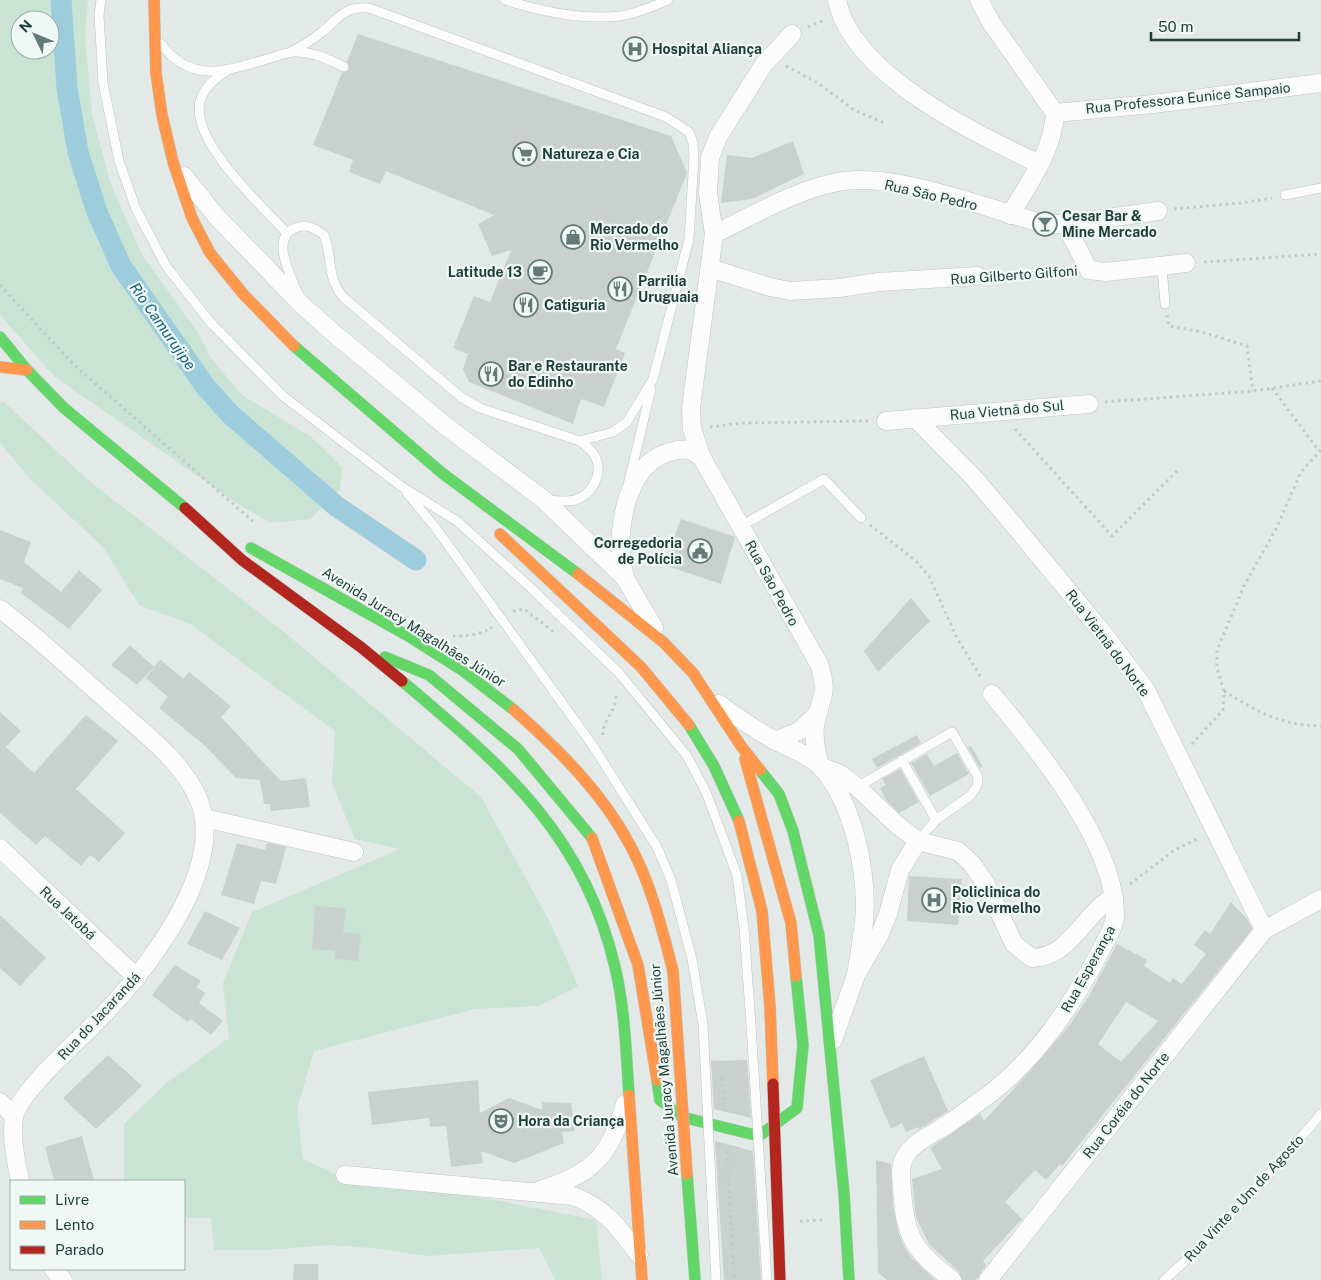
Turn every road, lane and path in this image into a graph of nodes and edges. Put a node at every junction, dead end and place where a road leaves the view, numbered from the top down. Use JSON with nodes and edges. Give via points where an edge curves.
{"nodes":[{"id":1,"x":101,"y":0,"type":"edge"},
{"id":2,"x":505,"y":0,"type":"edge"},
{"id":3,"x":668,"y":0,"type":"edge"},
{"id":4,"x":979,"y":0,"type":"edge"},
{"id":5,"x":155,"y":2,"type":"edge"},
{"id":6,"x":839,"y":7,"type":"edge"},
{"id":7,"x":154,"y":34,"type":"junction"},
{"id":8,"x":792,"y":34,"type":"joint"},
{"id":9,"x":292,"y":52,"type":"junction"},
{"id":10,"x":768,"y":58,"type":"junction"},
{"id":11,"x":344,"y":67,"type":"dead end"},
{"id":12,"x":226,"y":71,"type":"junction"},
{"id":13,"x":1321,"y":83,"type":"edge"},
{"id":14,"x":1055,"y":113,"type":"junction"},
{"id":15,"x":887,"y":124,"type":"dead end"},
{"id":16,"x":173,"y":162,"type":"junction"},
{"id":17,"x":1040,"y":164,"type":"junction"},
{"id":18,"x":1321,"y":188,"type":"edge"},
{"id":19,"x":1285,"y":195,"type":"joint"},
{"id":20,"x":1158,"y":211,"type":"joint"},
{"id":21,"x":1010,"y":215,"type":"junction"},
{"id":22,"x":1065,"y":224,"type":"junction"},
{"id":23,"x":287,"y":234,"type":"junction"},
{"id":24,"x":714,"y":234,"type":"junction"},
{"id":25,"x":1321,"y":254,"type":"edge"},
{"id":26,"x":1186,"y":264,"type":"joint"},
{"id":27,"x":1162,"y":266,"type":"junction"},
{"id":28,"x":710,"y":268,"type":"junction"},
{"id":29,"x":1089,"y":270,"type":"junction"},
{"id":30,"x":977,"y":276,"type":"joint"},
{"id":31,"x":1165,"y":304,"type":"joint"},
{"id":32,"x":303,"y":306,"type":"junction"},
{"id":33,"x":0,"y":337,"type":"edge"},
{"id":34,"x":0,"y":367,"type":"edge"},
{"id":35,"x":27,"y":370,"type":"junction"},
{"id":36,"x":653,"y":379,"type":"junction"},
{"id":37,"x":1321,"y":381,"type":"edge"},
{"id":38,"x":1272,"y":388,"type":"junction"},
{"id":39,"x":1253,"y":391,"type":"junction"},
{"id":40,"x":1089,"y":404,"type":"joint"},
{"id":41,"x":995,"y":411,"type":"junction"},
{"id":42,"x":915,"y":418,"type":"junction"},
{"id":43,"x":886,"y":420,"type":"joint"},
{"id":44,"x":692,"y":429,"type":"junction"},
{"id":45,"x":580,"y":441,"type":"junction"},
{"id":46,"x":1320,"y":450,"type":"edge"},
{"id":47,"x":702,"y":458,"type":"junction"},
{"id":48,"x":1180,"y":468,"type":"dead end"},
{"id":49,"x":442,"y":473,"type":"junction"},
{"id":50,"x":402,"y":487,"type":"junction"},
{"id":51,"x":543,"y":499,"type":"junction"},
{"id":52,"x":625,"y":505,"type":"junction"},
{"id":53,"x":197,"y":518,"type":"junction"},
{"id":54,"x":861,"y":518,"type":"joint"},
{"id":55,"x":740,"y":526,"type":"junction"},
{"id":56,"x":625,"y":578,"type":"junction"},
{"id":57,"x":0,"y":609,"type":"edge"},
{"id":58,"x":663,"y":642,"type":"junction"},
{"id":59,"x":362,"y":648,"type":"junction"},
{"id":60,"x":1224,"y":691,"type":"junction"},
{"id":61,"x":992,"y":694,"type":"joint"},
{"id":62,"x":712,"y":699,"type":"junction"},
{"id":63,"x":819,"y":712,"type":"junction"},
{"id":64,"x":1321,"y":726,"type":"edge"},
{"id":65,"x":775,"y":741,"type":"junction"},
{"id":66,"x":741,"y":746,"type":"junction"},
{"id":67,"x":1179,"y":756,"type":"junction"},
{"id":68,"x":902,"y":760,"type":"junction"},
{"id":69,"x":820,"y":766,"type":"junction"},
{"id":70,"x":857,"y":787,"type":"junction"},
{"id":71,"x":204,"y":818,"type":"junction"},
{"id":72,"x":936,"y":820,"type":"junction"},
{"id":73,"x":1213,"y":831,"type":"junction"},
{"id":74,"x":918,"y":841,"type":"junction"},
{"id":75,"x":0,"y":848,"type":"edge"},
{"id":76,"x":354,"y":852,"type":"dead end"},
{"id":77,"x":1114,"y":897,"type":"junction"},
{"id":78,"x":1321,"y":900,"type":"edge"},
{"id":79,"x":1264,"y":930,"type":"junction"},
{"id":80,"x":856,"y":975,"type":"junction"},
{"id":81,"x":137,"y":978,"type":"junction"},
{"id":82,"x":831,"y":1046,"type":"junction"},
{"id":83,"x":630,"y":1084,"type":"junction"},
{"id":84,"x":0,"y":1102,"type":"edge"},
{"id":85,"x":1321,"y":1114,"type":"edge"},
{"id":86,"x":14,"y":1116,"type":"junction"},
{"id":87,"x":345,"y":1175,"type":"dead end"},
{"id":88,"x":20,"y":1180,"type":"edge"},
{"id":89,"x":533,"y":1192,"type":"junction"},
{"id":90,"x":832,"y":1219,"type":"dead end"},
{"id":91,"x":795,"y":1222,"type":"dead end"},
{"id":92,"x":640,"y":1257,"type":"junction"},
{"id":93,"x":54,"y":1270,"type":"edge"},
{"id":94,"x":63,"y":1280,"type":"edge"},
{"id":95,"x":642,"y":1280,"type":"edge"},
{"id":96,"x":695,"y":1280,"type":"edge"},
{"id":97,"x":716,"y":1280,"type":"edge"},
{"id":98,"x":767,"y":1280,"type":"edge"},
{"id":99,"x":780,"y":1280,"type":"edge"},
{"id":100,"x":849,"y":1280,"type":"edge"},
{"id":101,"x":952,"y":1280,"type":"edge"},
{"id":102,"x":988,"y":1280,"type":"edge"},
{"id":103,"x":1164,"y":1280,"type":"edge"}],
"edges":[{"from":1,"to":50,"type":"lane","via":[[103,83],[119,161],[136,209],[166,266],[210,322],[283,396]]},
{"from":2,"to":3,"type":"lane","via":[[548,11],[620,16]]},
{"from":4,"to":14,"type":"street","via":[[992,24]]},
{"from":5,"to":7,"type":"main road"},
{"from":6,"to":8,"type":"path"},
{"from":6,"to":17,"type":"street","via":[[854,39],[906,91]]},
{"from":7,"to":12,"type":"lane","via":[[188,68]]},
{"from":7,"to":16,"type":"main road","via":[[162,116]]},
{"from":8,"to":10,"type":"street"},
{"from":9,"to":11,"type":"lane","via":[[310,53]]},
{"from":9,"to":12,"type":"lane"},
{"from":9,"to":36,"type":"lane","via":[[319,35],[344,12],[355,7],[369,8],[666,117],[689,132],[694,157],[689,239]]},
{"from":10,"to":15,"type":"path","via":[[818,83],[854,110]]},
{"from":10,"to":24,"type":"street","via":[[718,137],[710,158],[708,193]]},
{"from":12,"to":23,"type":"lane","via":[[210,84],[201,97],[198,112],[201,126],[226,165]]},
{"from":13,"to":14,"type":"street","name":"Rua Professora Eunice Sampaio"},
{"from":14,"to":17,"type":"street","via":[[1054,128]]},
{"from":16,"to":32,"type":"street","via":[[216,216]]},
{"from":16,"to":49,"type":"main road","via":[[192,218],[210,253],[244,295],[330,378]]},
{"from":17,"to":21,"type":"street"},
{"from":18,"to":19,"type":"lane"},
{"from":19,"to":20,"type":"path"},
{"from":20,"to":22,"type":"street","name":"Rua São Pedro"},
{"from":21,"to":22,"type":"street","name":"Rua São Pedro","via":[[1045,224]]},
{"from":21,"to":24,"type":"street","name":"Rua São Pedro","via":[[897,184],[865,180],[834,182],[803,192]]},
{"from":22,"to":29,"type":"street"},
{"from":23,"to":32,"type":"lane","via":[[284,254]]},
{"from":23,"to":45,"type":"lane","via":[[307,226],[324,235],[331,278],[343,298],[461,397],[480,408]]},
{"from":24,"to":28,"type":"street","name":"Rua São Pedro"},
{"from":25,"to":26,"type":"path"},
{"from":26,"to":27,"type":"street","name":"Rua Gilberto Gilfoni"},
{"from":27,"to":29,"type":"street","name":"Rua Gilberto Gilfoni","via":[[1106,272]]},
{"from":27,"to":31,"type":"lane"},
{"from":28,"to":30,"type":"street","name":"Rua Gilberto Gilfoni","via":[[790,291]]},
{"from":28,"to":44,"type":"street","name":"Rua São Pedro","via":[[692,392]]},
{"from":29,"to":30,"type":"path","name":"Rua Gilberto Gilfoni","via":[[1028,276]]},
{"from":31,"to":39,"type":"path","via":[[1169,326],[1247,346]]},
{"from":32,"to":51,"type":"street","via":[[447,426]]},
{"from":33,"to":35,"type":"main road","name":"Avenida Juracy Magalhães Júnior"},
{"from":34,"to":35,"type":"main road"},
{"from":35,"to":53,"type":"main road","name":"Avenida Juracy Magalhães Júnior","via":[[64,408]]},
{"from":36,"to":45,"type":"lane","via":[[627,422],[613,432]]},
{"from":36,"to":52,"type":"lane"},
{"from":37,"to":38,"type":"path"},
{"from":38,"to":39,"type":"path"},
{"from":38,"to":46,"type":"path"},
{"from":39,"to":40,"type":"path"},
{"from":40,"to":41,"type":"street","name":"Rua Vietnã do Sul"},
{"from":41,"to":42,"type":"street","name":"Rua Vietnã do Sul"},
{"from":41,"to":48,"type":"path","via":[[1029,442],[1112,536]]},
{"from":42,"to":43,"type":"street","name":"Rua Vietnã do Sul"},
{"from":42,"to":67,"type":"street","name":"Rua Vietnã do Norte","via":[[974,478],[1108,640],[1146,690]]},
{"from":43,"to":44,"type":"path","via":[[742,423]]},
{"from":44,"to":47,"type":"street","name":"Rua São Pedro"},
{"from":45,"to":51,"type":"lane","via":[[596,459],[598,469],[596,481],[589,492],[578,499]]},
{"from":46,"to":60,"type":"path","via":[[1301,472],[1276,529],[1244,586],[1217,650],[1217,668]]},
{"from":47,"to":52,"type":"street","via":[[689,450],[660,454],[637,478]]},
{"from":47,"to":55,"type":"street","name":"Rua São Pedro"},
{"from":49,"to":58,"type":"main road"},
{"from":49,"to":99,"type":"main road","bridge":true,"via":[[666,695],[711,759],[739,821],[762,911],[770,1007]]},
{"from":50,"to":97,"type":"lane","bridge":true,"via":[[435,527],[591,743],[657,846],[671,880],[692,959],[703,1024]]},
{"from":50,"to":98,"type":"lane","bridge":true,"via":[[457,522],[618,673],[687,756],[706,792],[737,876],[747,962]]},
{"from":51,"to":56,"type":"street"},
{"from":52,"to":56,"type":"street","via":[[620,554]]},
{"from":53,"to":59,"type":"main road","name":"Avenida Juracy Magalhães Júnior","via":[[242,560]]},
{"from":53,"to":96,"type":"main road","name":"Avenida Juracy Magalhães Júnior","bridge":true,"via":[[477,680],[564,753],[597,794],[629,844],[658,915],[673,971]]},
{"from":54,"to":55,"type":"lane","via":[[824,479]]},
{"from":54,"to":61,"type":"path","via":[[916,561],[929,576],[957,638]]},
{"from":55,"to":63,"type":"street","name":"Rua São Pedro","via":[[819,664],[824,682]]},
{"from":56,"to":58,"type":"street"},
{"from":57,"to":71,"type":"street","name":"Rua do Jacarandá","via":[[170,756],[198,798]]},
{"from":58,"to":62,"type":"main road","via":[[693,673]]},
{"from":59,"to":66,"type":"main road","via":[[429,675],[518,749],[592,837],[638,965],[660,1100],[682,1117],[759,1136],[797,1108],[804,1044],[791,923]]},
{"from":59,"to":83,"type":"main road","name":"Avenida Juracy Magalhães Júnior","via":[[470,739],[518,785],[554,829],[582,874],[615,966],[624,1016]]},
{"from":60,"to":64,"type":"path","via":[[1271,718],[1291,724]]},
{"from":60,"to":67,"type":"path","via":[[1223,710]]},
{"from":61,"to":77,"type":"street","name":"Rua Esperança","via":[[1027,736],[1070,797],[1109,874]]},
{"from":62,"to":65,"type":"street"},
{"from":62,"to":66,"type":"main road"},
{"from":63,"to":65,"type":"street","via":[[799,731]]},
{"from":63,"to":69,"type":"street","name":"Rua São Pedro","via":[[814,737]]},
{"from":65,"to":69,"type":"street"},
{"from":66,"to":82,"type":"main road","via":[[779,794],[793,831],[820,935]]},
{"from":67,"to":73,"type":"street","name":"Rua Vietnã do Norte"},
{"from":68,"to":70,"type":"lane"},
{"from":68,"to":72,"type":"lane"},
{"from":68,"to":72,"type":"lane","via":[[952,732],[978,777],[977,786],[970,796]]},
{"from":69,"to":70,"type":"street","via":[[840,774]]},
{"from":69,"to":80,"type":"street","via":[[844,804],[857,843],[864,920]]},
{"from":70,"to":74,"type":"street"},
{"from":71,"to":76,"type":"street"},
{"from":71,"to":81,"type":"street","name":"Rua do Jacarandá","via":[[202,849],[186,902]]},
{"from":72,"to":74,"type":"lane"},
{"from":73,"to":77,"type":"path","via":[[1173,852]]},
{"from":73,"to":79,"type":"street","name":"Rua Vietnã do Norte"},
{"from":74,"to":77,"type":"street","via":[[958,851],[972,864],[986,884],[1014,944],[1032,958],[1052,955],[1067,945],[1090,915]]},
{"from":74,"to":80,"type":"street","via":[[900,870],[880,934]]},
{"from":75,"to":81,"type":"street","name":"Rua Jatobá"},
{"from":77,"to":101,"type":"street","name":"Rua Esperança","via":[[1116,918],[1075,998],[1060,1020],[992,1092],[906,1155],[901,1167],[901,1183],[910,1236],[922,1254]]},
{"from":78,"to":79,"type":"street"},
{"from":79,"to":102,"type":"street","name":"Rua Coréia do Norte"},
{"from":80,"to":82,"type":"street"},
{"from":81,"to":86,"type":"street","name":"Rua do Jacarandá","via":[[42,1076]]},
{"from":82,"to":100,"type":"main road"},
{"from":83,"to":89,"type":"street","via":[[621,1118],[602,1156],[570,1181]]},
{"from":83,"to":92,"type":"main road","name":"Avenida Juracy Magalhães Júnior"},
{"from":84,"to":86,"type":"street"},
{"from":85,"to":103,"type":"lane","name":"Rua Vinte e Um de Agosto","via":[[1273,1170]]},
{"from":86,"to":88,"type":"street","via":[[14,1149]]},
{"from":87,"to":89,"type":"street"},
{"from":89,"to":92,"type":"street","via":[[573,1196],[588,1202],[618,1225]]},
{"from":90,"to":91,"type":"path"},
{"from":92,"to":95,"type":"main road","name":"Avenida Juracy Magalhães Júnior"},
{"from":93,"to":94,"type":"street"}]}
